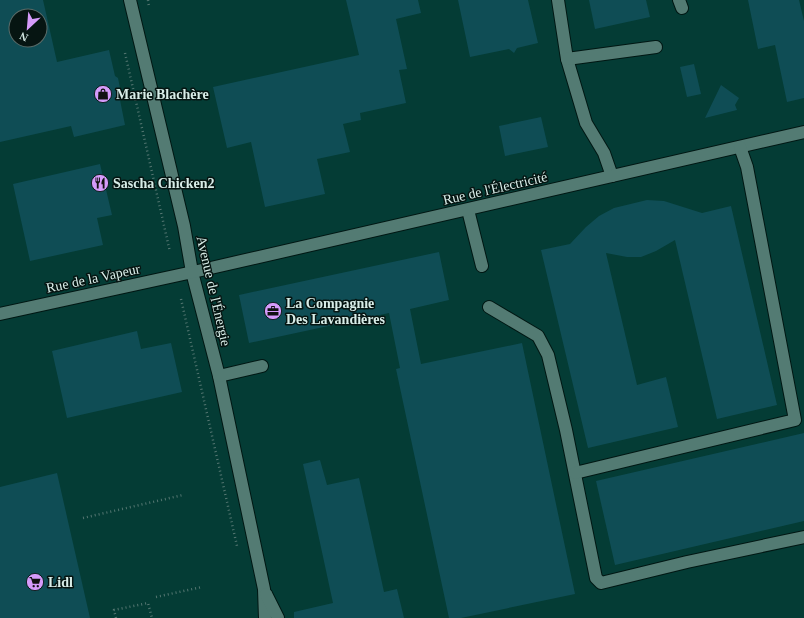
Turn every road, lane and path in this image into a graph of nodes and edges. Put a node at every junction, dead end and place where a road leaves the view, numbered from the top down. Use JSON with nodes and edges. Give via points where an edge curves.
{"nodes":[{"id":1,"x":130,"y":0,"type":"edge"},
{"id":2,"x":558,"y":0,"type":"edge"},
{"id":3,"x":123,"y":46,"type":"dead end"},
{"id":4,"x":656,"y":47,"type":"dead end"},
{"id":5,"x":567,"y":59,"type":"junction"},
{"id":6,"x":804,"y":132,"type":"edge"},
{"id":7,"x":740,"y":147,"type":"junction"},
{"id":8,"x":612,"y":176,"type":"junction"},
{"id":9,"x":468,"y":210,"type":"junction"},
{"id":10,"x":170,"y":252,"type":"dead end"},
{"id":11,"x":482,"y":266,"type":"dead end"},
{"id":12,"x":192,"y":272,"type":"junction"},
{"id":13,"x":181,"y":299,"type":"dead end"},
{"id":14,"x":489,"y":307,"type":"dead end"},
{"id":15,"x":0,"y":314,"type":"edge"},
{"id":16,"x":262,"y":366,"type":"dead end"},
{"id":17,"x":219,"y":376,"type":"junction"},
{"id":18,"x":575,"y":473,"type":"junction"},
{"id":19,"x":183,"y":495,"type":"dead end"},
{"id":20,"x":83,"y":518,"type":"dead end"},
{"id":21,"x":804,"y":537,"type":"edge"},
{"id":22,"x":239,"y":553,"type":"dead end"},
{"id":23,"x":202,"y":587,"type":"dead end"},
{"id":24,"x":264,"y":589,"type":"junction"},
{"id":25,"x":156,"y":598,"type":"dead end"},
{"id":26,"x":116,"y":618,"type":"edge"},
{"id":27,"x":152,"y":618,"type":"edge"},
{"id":28,"x":265,"y":618,"type":"edge"},
{"id":29,"x":278,"y":618,"type":"edge"}],
"edges":[{"from":1,"to":12,"type":"street","name":"Avenue de l'Énergie","via":[[184,226]]},
{"from":2,"to":5,"type":"street"},
{"from":3,"to":10,"type":"path"},
{"from":4,"to":5,"type":"street"},
{"from":5,"to":8,"type":"street","via":[[586,123],[604,153]]},
{"from":6,"to":7,"type":"street","name":"Rue de l'Électricité"},
{"from":7,"to":8,"type":"street","name":"Rue de l'Électricité"},
{"from":7,"to":18,"type":"street","via":[[747,167],[795,420]]},
{"from":8,"to":9,"type":"street","name":"Rue de l'Électricité"},
{"from":9,"to":11,"type":"street"},
{"from":9,"to":12,"type":"street","name":"Rue de l'Électricité"},
{"from":12,"to":15,"type":"street","name":"Rue de la Vapeur"},
{"from":12,"to":17,"type":"street","name":"Avenue de l'Énergie"},
{"from":13,"to":22,"type":"path"},
{"from":14,"to":18,"type":"street","via":[[538,336],[548,355]]},
{"from":16,"to":17,"type":"street"},
{"from":17,"to":24,"type":"street","name":"Avenue de l'Énergie"},
{"from":18,"to":21,"type":"street","via":[[596,578],[601,583]]},
{"from":19,"to":20,"type":"path"},
{"from":23,"to":25,"type":"path"},
{"from":24,"to":28,"type":"street","name":"Avenue de l'Énergie"},
{"from":24,"to":29,"type":"street","name":"Avenue de l'Énergie"},
{"from":26,"to":27,"type":"path","via":[[114,610],[148,603]]}]}
